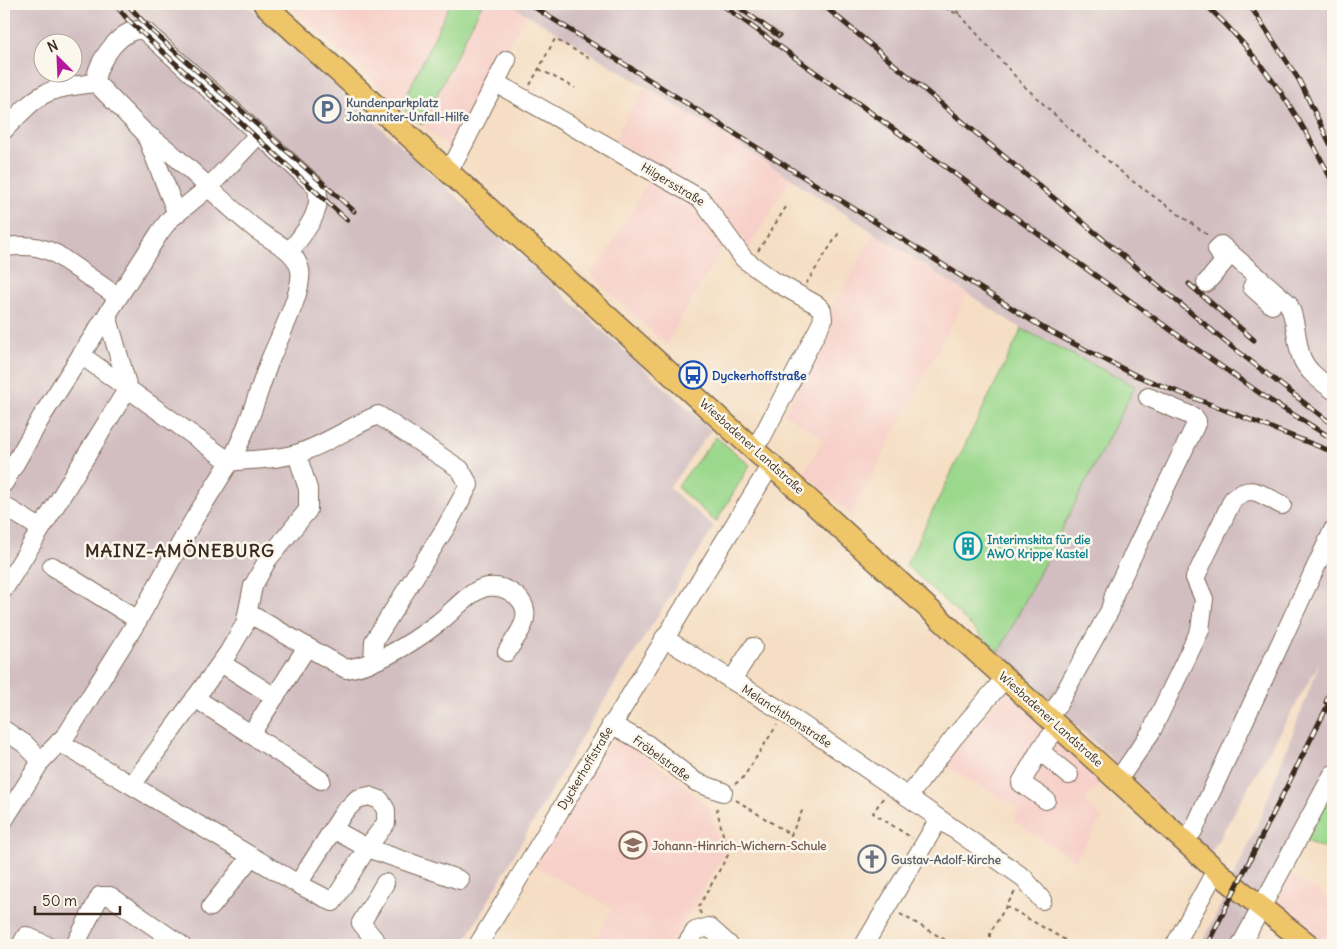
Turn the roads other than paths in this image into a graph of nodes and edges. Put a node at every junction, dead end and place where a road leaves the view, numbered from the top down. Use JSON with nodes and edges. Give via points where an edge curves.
{"nodes":[{"id":1,"x":264,"y":4,"type":"edge"},
{"id":2,"x":508,"y":60,"type":"dead end"},
{"id":3,"x":96,"y":83,"type":"junction"},
{"id":4,"x":496,"y":83,"type":"junction"},
{"id":5,"x":4,"y":130,"type":"edge"},
{"id":6,"x":145,"y":133,"type":"junction"},
{"id":7,"x":259,"y":134,"type":"junction"},
{"id":8,"x":447,"y":169,"type":"junction"},
{"id":9,"x":208,"y":188,"type":"junction"},
{"id":10,"x":177,"y":214,"type":"junction"},
{"id":11,"x":4,"y":246,"type":"edge"},
{"id":12,"x":290,"y":251,"type":"junction"},
{"id":13,"x":1222,"y":253,"type":"junction"},
{"id":14,"x":1206,"y":283,"type":"dead end"},
{"id":15,"x":118,"y":297,"type":"junction"},
{"id":16,"x":1272,"y":305,"type":"dead end"},
{"id":17,"x":107,"y":315,"type":"junction"},
{"id":18,"x":81,"y":355,"type":"junction"},
{"id":19,"x":128,"y":388,"type":"junction"},
{"id":20,"x":1333,"y":390,"type":"edge"},
{"id":21,"x":1148,"y":397,"type":"dead end"},
{"id":22,"x":753,"y":447,"type":"junction"},
{"id":23,"x":297,"y":454,"type":"junction"},
{"id":24,"x":230,"y":462,"type":"junction"},
{"id":25,"x":772,"y":464,"type":"junction"},
{"id":26,"x":4,"y":484,"type":"edge"},
{"id":27,"x":1282,"y":504,"type":"dead end"},
{"id":28,"x":4,"y":506,"type":"edge"},
{"id":29,"x":40,"y":528,"type":"junction"},
{"id":30,"x":1333,"y":530,"type":"edge"},
{"id":31,"x":52,"y":566,"type":"dead end"},
{"id":32,"x":4,"y":589,"type":"edge"},
{"id":33,"x":248,"y":613,"type":"junction"},
{"id":34,"x":138,"y":620,"type":"junction"},
{"id":35,"x":664,"y":638,"type":"junction"},
{"id":36,"x":307,"y":647,"type":"junction"},
{"id":37,"x":753,"y":647,"type":"dead end"},
{"id":38,"x":507,"y":652,"type":"dead end"},
{"id":39,"x":373,"y":662,"type":"junction"},
{"id":40,"x":221,"y":663,"type":"junction"},
{"id":41,"x":1006,"y":677,"type":"junction"},
{"id":42,"x":732,"y":680,"type":"junction"},
{"id":43,"x":275,"y":697,"type":"junction"},
{"id":44,"x":195,"y":698,"type":"junction"},
{"id":45,"x":1053,"y":721,"type":"junction"},
{"id":46,"x":611,"y":724,"type":"junction"},
{"id":47,"x":4,"y":730,"type":"edge"},
{"id":48,"x":251,"y":734,"type":"junction"},
{"id":49,"x":60,"y":742,"type":"junction"},
{"id":50,"x":1040,"y":751,"type":"junction"},
{"id":51,"x":41,"y":761,"type":"junction"},
{"id":52,"x":1333,"y":774,"type":"edge"},
{"id":53,"x":1069,"y":775,"type":"dead end"},
{"id":54,"x":321,"y":780,"type":"dead end"},
{"id":55,"x":1118,"y":780,"type":"junction"},
{"id":56,"x":132,"y":785,"type":"junction"},
{"id":57,"x":723,"y":792,"type":"road end"},
{"id":58,"x":908,"y":797,"type":"junction"},
{"id":59,"x":1046,"y":800,"type":"dead end"},
{"id":60,"x":939,"y":819,"type":"junction"},
{"id":61,"x":4,"y":820,"type":"edge"},
{"id":62,"x":333,"y":829,"type":"junction"},
{"id":63,"x":1184,"y":841,"type":"junction"},
{"id":64,"x":367,"y":848,"type":"junction"},
{"id":65,"x":251,"y":857,"type":"junction"},
{"id":66,"x":1222,"y":875,"type":"junction"},
{"id":67,"x":460,"y":880,"type":"dead end"},
{"id":68,"x":385,"y":883,"type":"dead end"},
{"id":69,"x":298,"y":884,"type":"junction"},
{"id":70,"x":1042,"y":900,"type":"dead end"},
{"id":71,"x":211,"y":907,"type":"dead end"},
{"id":72,"x":1262,"y":908,"type":"junction"},
{"id":73,"x":21,"y":945,"type":"edge"},
{"id":74,"x":46,"y":945,"type":"edge"},
{"id":75,"x":75,"y":945,"type":"edge"},
{"id":76,"x":181,"y":945,"type":"edge"},
{"id":77,"x":379,"y":945,"type":"edge"},
{"id":78,"x":478,"y":945,"type":"edge"},
{"id":79,"x":686,"y":945,"type":"edge"},
{"id":80,"x":729,"y":945,"type":"edge"},
{"id":81,"x":864,"y":945,"type":"edge"},
{"id":82,"x":1176,"y":945,"type":"edge"},
{"id":83,"x":1241,"y":945,"type":"edge"},
{"id":84,"x":1309,"y":945,"type":"edge"}],
"edges":[{"from":1,"to":8,"type":"main road","name":"Wiesbadener Landstraße"},
{"from":2,"to":4,"type":"street"},
{"from":3,"to":5,"type":"street","via":[[46,91]]},
{"from":3,"to":6,"type":"street"},
{"from":3,"to":7,"type":"street","via":[[97,69],[110,50],[125,34],[143,30]]},
{"from":4,"to":8,"type":"street","via":[[456,159]]},
{"from":4,"to":22,"type":"street","name":"Hilgersstraße","via":[[701,199],[750,264],[822,310],[823,320],[762,437]]},
{"from":6,"to":9,"type":"street","via":[[164,146]]},
{"from":6,"to":10,"type":"street"},
{"from":7,"to":9,"type":"street"},
{"from":7,"to":12,"type":"street","via":[[318,191],[312,220]]},
{"from":8,"to":22,"type":"main road","name":"Wiesbadener Landstraße"},
{"from":9,"to":10,"type":"street"},
{"from":9,"to":12,"type":"street","via":[[258,231]]},
{"from":10,"to":15,"type":"street","via":[[160,232]]},
{"from":11,"to":15,"type":"street","via":[[31,244],[45,248]]},
{"from":12,"to":24,"type":"street","via":[[300,272],[300,284],[242,440]]},
{"from":13,"to":14,"type":"street"},
{"from":13,"to":16,"type":"street"},
{"from":13,"to":20,"type":"street","via":[[1288,303],[1294,314],[1301,357],[1316,377]]},
{"from":15,"to":17,"type":"street"},
{"from":17,"to":18,"type":"street"},
{"from":17,"to":19,"type":"street"},
{"from":18,"to":19,"type":"street"},
{"from":18,"to":26,"type":"street"},
{"from":19,"to":24,"type":"street"},
{"from":19,"to":29,"type":"street"},
{"from":21,"to":45,"type":"street","via":[[1197,421],[1115,592],[1110,610],[1057,706]]},
{"from":22,"to":25,"type":"main road","name":"Wiesbadener Landstraße"},
{"from":23,"to":24,"type":"street"},
{"from":23,"to":33,"type":"street","via":[[308,489],[308,510],[268,559],[253,586]]},
{"from":23,"to":39,"type":"street","via":[[378,415],[460,469],[469,485],[374,641]]},
{"from":24,"to":34,"type":"street"},
{"from":25,"to":35,"type":"street","name":"Dyckerhoffstraße"},
{"from":25,"to":41,"type":"main road","name":"Wiesbadener Landstraße"},
{"from":27,"to":55,"type":"street","via":[[1252,490],[1244,491],[1233,500],[1195,578],[1204,599],[1200,630],[1152,732]]},
{"from":28,"to":29,"type":"street"},
{"from":29,"to":32,"type":"street"},
{"from":30,"to":63,"type":"street","via":[[1193,831]]},
{"from":31,"to":34,"type":"street"},
{"from":33,"to":36,"type":"street"},
{"from":33,"to":40,"type":"street","via":[[246,624]]},
{"from":34,"to":49,"type":"street"},
{"from":35,"to":42,"type":"street","name":"Melanchthonstraße"},
{"from":35,"to":46,"type":"street","name":"Dyckerhoffstraße"},
{"from":36,"to":39,"type":"street","via":[[346,670]]},
{"from":36,"to":43,"type":"street"},
{"from":37,"to":42,"type":"street"},
{"from":38,"to":39,"type":"street","via":[[526,620],[525,609],[517,597],[503,587],[483,588],[437,624]]},
{"from":40,"to":43,"type":"street"},
{"from":40,"to":44,"type":"street"},
{"from":41,"to":45,"type":"main road","name":"Wiesbadener Landstraße"},
{"from":41,"to":58,"type":"street"},
{"from":42,"to":58,"type":"street","name":"Melanchthonstraße"},
{"from":43,"to":48,"type":"street"},
{"from":44,"to":48,"type":"street"},
{"from":44,"to":56,"type":"street"},
{"from":45,"to":50,"type":"street"},
{"from":45,"to":55,"type":"main road","name":"Wiesbadener Landstraße"},
{"from":46,"to":57,"type":"street","name":"Fröbelstraße","via":[[647,744],[696,782]]},
{"from":46,"to":78,"type":"street","name":"Dyckerhoffstraße"},
{"from":47,"to":51,"type":"street","via":[[25,744]]},
{"from":48,"to":54,"type":"street"},
{"from":49,"to":51,"type":"street"},
{"from":49,"to":56,"type":"street"},
{"from":50,"to":53,"type":"street"},
{"from":50,"to":59,"type":"street","via":[[1021,783]]},
{"from":51,"to":61,"type":"street"},
{"from":52,"to":72,"type":"street"},
{"from":55,"to":63,"type":"main road","name":"Wiesbadener Landstraße"},
{"from":56,"to":65,"type":"street"},
{"from":58,"to":60,"type":"street","name":"Melanchthonstraße"},
{"from":60,"to":70,"type":"street","name":"Melanchthonstraße","via":[[1024,878]]},
{"from":60,"to":81,"type":"street"},
{"from":62,"to":64,"type":"street"},
{"from":62,"to":64,"type":"street","via":[[357,799],[369,796],[380,800],[386,810],[386,823]]},
{"from":62,"to":69,"type":"street"},
{"from":63,"to":66,"type":"main road","name":"Wiesbadener Landstraße"},
{"from":64,"to":67,"type":"street"},
{"from":64,"to":69,"type":"street","via":[[333,902]]},
{"from":65,"to":69,"type":"street"},
{"from":65,"to":71,"type":"street"},
{"from":66,"to":72,"type":"main road","name":"Wiesbadener Landstraße"},
{"from":66,"to":82,"type":"street"},
{"from":68,"to":77,"type":"street","via":[[361,923]]},
{"from":72,"to":83,"type":"street"},
{"from":72,"to":84,"type":"main road","name":"Wiesbadener Landstraße"},
{"from":73,"to":74,"type":"street","via":[[26,936]]},
{"from":75,"to":76,"type":"street","via":[[100,896],[110,896]]},
{"from":79,"to":80,"type":"street","via":[[695,932],[709,927]]}]}
